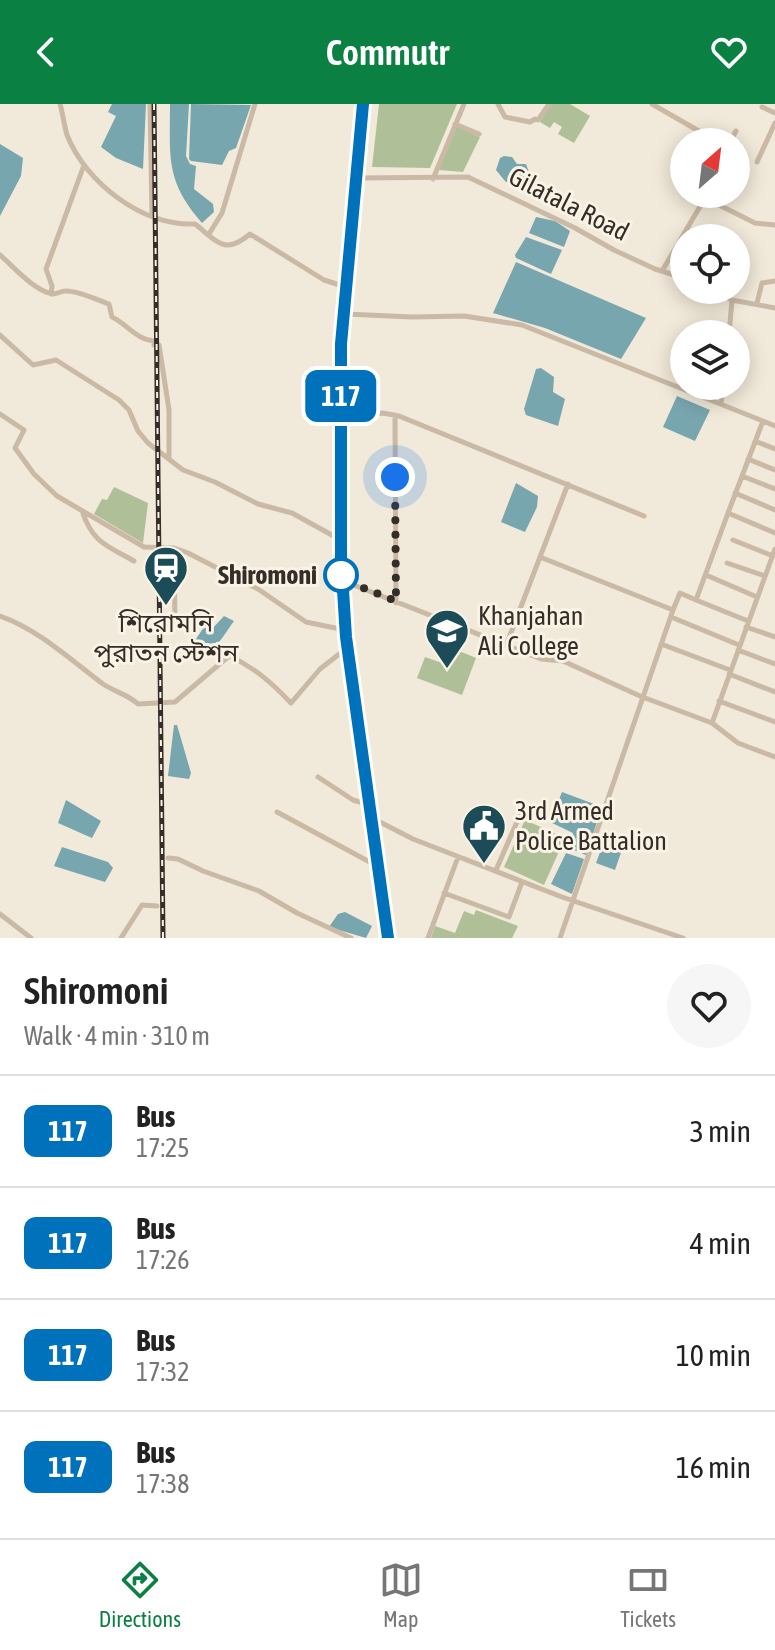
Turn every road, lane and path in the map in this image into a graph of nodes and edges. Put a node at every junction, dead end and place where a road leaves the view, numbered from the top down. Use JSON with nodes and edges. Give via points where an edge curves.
{"nodes":[{"id":1,"x":60,"y":104,"type":"edge"},
{"id":2,"x":150,"y":104,"type":"edge"},
{"id":3,"x":255,"y":104,"type":"edge"},
{"id":4,"x":363,"y":104,"type":"edge"},
{"id":5,"x":464,"y":104,"type":"edge"},
{"id":6,"x":498,"y":104,"type":"edge"},
{"id":7,"x":549,"y":104,"type":"edge"},
{"id":8,"x":652,"y":104,"type":"edge"},
{"id":9,"x":762,"y":107,"type":"dead end"},
{"id":10,"x":775,"y":113,"type":"edge"},
{"id":11,"x":775,"y":123,"type":"edge"},
{"id":12,"x":455,"y":124,"type":"junction"},
{"id":13,"x":694,"y":128,"type":"edge"},
{"id":14,"x":479,"y":134,"type":"dead end"},
{"id":15,"x":757,"y":162,"type":"dead end"},
{"id":16,"x":84,"y":165,"type":"junction"},
{"id":17,"x":357,"y":178,"type":"junction"},
{"id":18,"x":433,"y":179,"type":"junction"},
{"id":19,"x":699,"y":208,"type":"edge"},
{"id":20,"x":725,"y":208,"type":"edge"},
{"id":21,"x":152,"y":215,"type":"junction"},
{"id":22,"x":775,"y":225,"type":"edge"},
{"id":23,"x":209,"y":234,"type":"junction"},
{"id":24,"x":0,"y":255,"type":"edge"},
{"id":25,"x":662,"y":271,"type":"junction"},
{"id":26,"x":670,"y":274,"type":"edge"},
{"id":27,"x":775,"y":281,"type":"edge"},
{"id":28,"x":347,"y":287,"type":"junction"},
{"id":29,"x":51,"y":294,"type":"junction"},
{"id":30,"x":750,"y":302,"type":"edge"},
{"id":31,"x":757,"y":303,"type":"junction"},
{"id":32,"x":775,"y":308,"type":"edge"},
{"id":33,"x":345,"y":314,"type":"junction"},
{"id":34,"x":0,"y":335,"type":"edge"},
{"id":35,"x":721,"y":400,"type":"edge"},
{"id":36,"x":721,"y":404,"type":"junction"},
{"id":37,"x":0,"y":414,"type":"edge"},
{"id":38,"x":340,"y":415,"type":"junction"},
{"id":39,"x":395,"y":415,"type":"junction"},
{"id":40,"x":763,"y":421,"type":"junction"},
{"id":41,"x":775,"y":426,"type":"edge"},
{"id":42,"x":755,"y":441,"type":"junction"},
{"id":43,"x":775,"y":449,"type":"edge"},
{"id":44,"x":169,"y":458,"type":"junction"},
{"id":45,"x":748,"y":459,"type":"junction"},
{"id":46,"x":775,"y":470,"type":"edge"},
{"id":47,"x":742,"y":476,"type":"junction"},
{"id":48,"x":568,"y":484,"type":"junction"},
{"id":49,"x":775,"y":489,"type":"edge"},
{"id":50,"x":735,"y":493,"type":"junction"},
{"id":51,"x":82,"y":510,"type":"junction"},
{"id":52,"x":775,"y":510,"type":"edge"},
{"id":53,"x":728,"y":513,"type":"junction"},
{"id":54,"x":644,"y":516,"type":"dead end"},
{"id":55,"x":775,"y":533,"type":"edge"},
{"id":56,"x":340,"y":540,"type":"junction"},
{"id":57,"x":733,"y":540,"type":"dead end"},
{"id":58,"x":174,"y":548,"type":"junction"},
{"id":59,"x":774,"y":552,"type":"edge"},
{"id":60,"x":540,"y":557,"type":"junction"},
{"id":61,"x":134,"y":561,"type":"dead end"},
{"id":62,"x":727,"y":563,"type":"dead end"},
{"id":63,"x":706,"y":575,"type":"junction"},
{"id":64,"x":765,"y":576,"type":"junction"},
{"id":65,"x":341,"y":579,"type":"junction"},
{"id":66,"x":757,"y":597,"type":"junction"},
{"id":67,"x":696,"y":600,"type":"junction"},
{"id":68,"x":396,"y":602,"type":"junction"},
{"id":69,"x":672,"y":614,"type":"junction"},
{"id":70,"x":0,"y":616,"type":"edge"},
{"id":71,"x":747,"y":624,"type":"junction"},
{"id":72,"x":175,"y":625,"type":"dead end"},
{"id":73,"x":346,"y":630,"type":"junction"},
{"id":74,"x":775,"y":637,"type":"edge"},
{"id":75,"x":507,"y":643,"type":"junction"},
{"id":76,"x":661,"y":644,"type":"junction"},
{"id":77,"x":348,"y":647,"type":"junction"},
{"id":78,"x":738,"y":648,"type":"junction"},
{"id":79,"x":775,"y":664,"type":"edge"},
{"id":80,"x":730,"y":672,"type":"junction"},
{"id":81,"x":775,"y":692,"type":"edge"},
{"id":82,"x":643,"y":696,"type":"junction"},
{"id":83,"x":719,"y":701,"type":"junction"},
{"id":84,"x":712,"y":722,"type":"junction"},
{"id":85,"x":775,"y":722,"type":"edge"},
{"id":86,"x":775,"y":756,"type":"edge"},
{"id":87,"x":318,"y":777,"type":"dead end"},
{"id":88,"x":371,"y":805,"type":"junction"},
{"id":89,"x":524,"y":806,"type":"dead end"},
{"id":90,"x":277,"y":812,"type":"dead end"},
{"id":91,"x":373,"y":818,"type":"junction"},
{"id":92,"x":458,"y":857,"type":"junction"},
{"id":93,"x":168,"y":858,"type":"dead end"},
{"id":94,"x":379,"y":867,"type":"junction"},
{"id":95,"x":496,"y":870,"type":"junction"},
{"id":96,"x":522,"y":882,"type":"junction"},
{"id":97,"x":444,"y":893,"type":"junction"},
{"id":98,"x":572,"y":900,"type":"junction"},
{"id":99,"x":157,"y":906,"type":"dead end"},
{"id":100,"x":0,"y":914,"type":"edge"},
{"id":101,"x":31,"y":938,"type":"edge"},
{"id":102,"x":121,"y":938,"type":"edge"},
{"id":103,"x":351,"y":938,"type":"edge"},
{"id":104,"x":388,"y":938,"type":"edge"},
{"id":105,"x":428,"y":938,"type":"edge"},
{"id":106,"x":560,"y":938,"type":"edge"},
{"id":107,"x":683,"y":938,"type":"edge"}],
"edges":[{"from":1,"to":16,"type":"street","via":[[67,134]]},
{"from":2,"to":21,"type":"street"},
{"from":3,"to":23,"type":"street","via":[[222,213]]},
{"from":4,"to":17,"type":"highway"},
{"from":5,"to":12,"type":"street"},
{"from":6,"to":7,"type":"street","via":[[505,117],[530,122],[538,120]]},
{"from":8,"to":13,"type":"street"},
{"from":9,"to":10,"type":"street"},
{"from":11,"to":15,"type":"street"},
{"from":12,"to":14,"type":"street"},
{"from":12,"to":18,"type":"street"},
{"from":16,"to":21,"type":"street","via":[[108,191]]},
{"from":16,"to":29,"type":"street","via":[[46,269]]},
{"from":17,"to":18,"type":"street","name":"Gilatala Road"},
{"from":17,"to":28,"type":"highway"},
{"from":18,"to":25,"type":"street","name":"Gilatala Road","via":[[468,177]]},
{"from":19,"to":25,"type":"street"},
{"from":20,"to":22,"type":"street","via":[[755,223]]},
{"from":21,"to":23,"type":"street","via":[[195,224]]},
{"from":23,"to":28,"type":"street","via":[[228,247],[250,234],[324,280]]},
{"from":24,"to":29,"type":"street"},
{"from":25,"to":26,"type":"street","name":"Gilatala Road"},
{"from":27,"to":31,"type":"street","via":[[762,283]]},
{"from":28,"to":33,"type":"highway"},
{"from":29,"to":44,"type":"street","via":[[65,290],[109,304],[112,317],[159,345],[169,410]]},
{"from":30,"to":31,"type":"street"},
{"from":31,"to":32,"type":"street"},
{"from":33,"to":36,"type":"street","via":[[464,316],[522,325]]},
{"from":33,"to":38,"type":"highway"},
{"from":34,"to":44,"type":"street","via":[[33,365],[56,360],[101,387],[129,410],[148,443]]},
{"from":35,"to":36,"type":"street"},
{"from":36,"to":40,"type":"street"},
{"from":37,"to":51,"type":"street","via":[[24,430],[15,448],[34,474]]},
{"from":38,"to":39,"type":"street"},
{"from":38,"to":56,"type":"highway"},
{"from":39,"to":48,"type":"street"},
{"from":39,"to":68,"type":"street"},
{"from":40,"to":41,"type":"street"},
{"from":40,"to":42,"type":"street"},
{"from":42,"to":43,"type":"street"},
{"from":42,"to":45,"type":"street"},
{"from":44,"to":56,"type":"street","via":[[199,478],[292,513]]},
{"from":45,"to":46,"type":"street"},
{"from":45,"to":47,"type":"street"},
{"from":47,"to":49,"type":"street"},
{"from":47,"to":50,"type":"street"},
{"from":48,"to":54,"type":"street"},
{"from":48,"to":60,"type":"street"},
{"from":50,"to":52,"type":"street"},
{"from":50,"to":53,"type":"street"},
{"from":51,"to":58,"type":"street","via":[[144,547]]},
{"from":51,"to":61,"type":"street","via":[[89,532]]},
{"from":53,"to":55,"type":"street"},
{"from":53,"to":63,"type":"street"},
{"from":56,"to":65,"type":"highway"},
{"from":57,"to":59,"type":"street"},
{"from":58,"to":72,"type":"street"},
{"from":58,"to":73,"type":"street","via":[[234,575],[306,622]]},
{"from":59,"to":64,"type":"street"},
{"from":60,"to":69,"type":"street"},
{"from":60,"to":75,"type":"street"},
{"from":62,"to":64,"type":"street"},
{"from":63,"to":66,"type":"street"},
{"from":63,"to":67,"type":"street"},
{"from":64,"to":66,"type":"street"},
{"from":65,"to":68,"type":"street"},
{"from":65,"to":73,"type":"highway"},
{"from":66,"to":71,"type":"street"},
{"from":67,"to":69,"type":"street","via":[[680,593]]},
{"from":67,"to":71,"type":"street"},
{"from":68,"to":75,"type":"street"},
{"from":69,"to":76,"type":"street"},
{"from":69,"to":78,"type":"street"},
{"from":70,"to":77,"type":"street","via":[[31,631],[138,704],[175,702],[229,656],[246,663],[291,703]]},
{"from":71,"to":74,"type":"street"},
{"from":71,"to":78,"type":"street"},
{"from":73,"to":77,"type":"highway"},
{"from":75,"to":82,"type":"street"},
{"from":76,"to":80,"type":"street"},
{"from":76,"to":82,"type":"street"},
{"from":77,"to":88,"type":"highway"},
{"from":78,"to":79,"type":"street"},
{"from":78,"to":80,"type":"street"},
{"from":80,"to":81,"type":"street"},
{"from":80,"to":83,"type":"street"},
{"from":82,"to":84,"type":"street"},
{"from":82,"to":98,"type":"street"},
{"from":83,"to":84,"type":"street"},
{"from":83,"to":85,"type":"street"},
{"from":84,"to":86,"type":"street","via":[[738,743]]},
{"from":87,"to":88,"type":"street"},
{"from":88,"to":91,"type":"highway"},
{"from":89,"to":95,"type":"street"},
{"from":90,"to":94,"type":"street"},
{"from":91,"to":92,"type":"street"},
{"from":91,"to":94,"type":"highway"},
{"from":92,"to":95,"type":"street"},
{"from":92,"to":97,"type":"street"},
{"from":93,"to":103,"type":"street","via":[[259,891]]},
{"from":94,"to":104,"type":"highway"},
{"from":95,"to":96,"type":"street"},
{"from":96,"to":97,"type":"street","via":[[509,917]]},
{"from":96,"to":98,"type":"street"},
{"from":97,"to":105,"type":"street"},
{"from":98,"to":106,"type":"street"},
{"from":98,"to":107,"type":"street"},
{"from":99,"to":102,"type":"street","via":[[142,905]]},
{"from":100,"to":101,"type":"street"}]}
